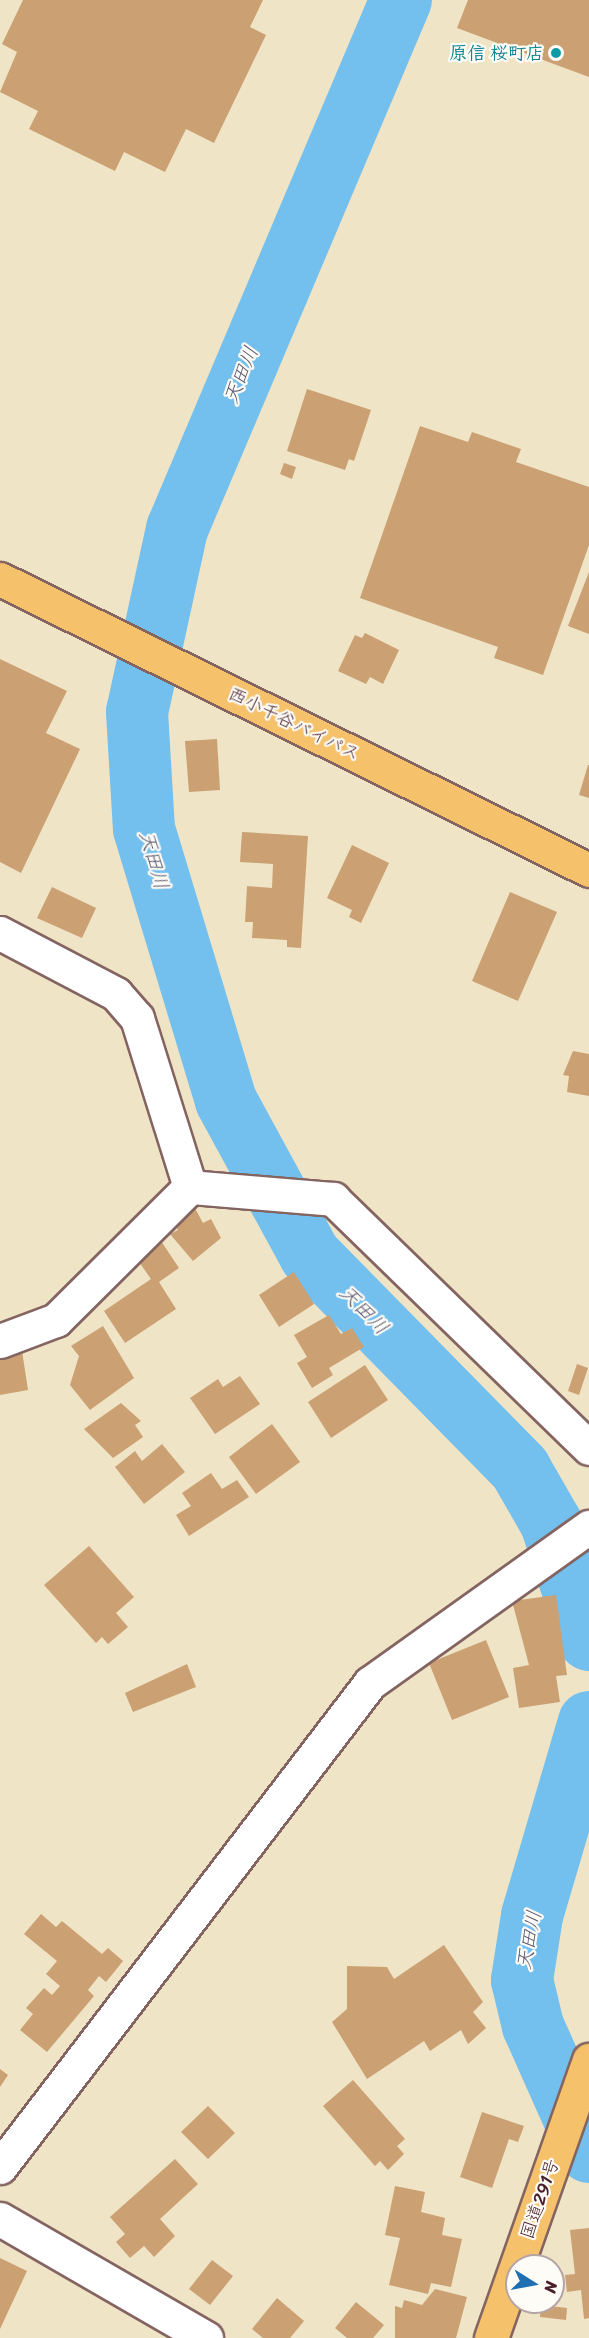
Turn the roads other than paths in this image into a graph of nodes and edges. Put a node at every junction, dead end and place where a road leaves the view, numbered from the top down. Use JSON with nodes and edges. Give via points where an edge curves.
{"nodes":[{"id":1,"x":0,"y":579,"type":"edge"},
{"id":2,"x":589,"y":870,"type":"edge"},
{"id":3,"x":0,"y":933,"type":"edge"},
{"id":4,"x":190,"y":1187,"type":"junction"},
{"id":5,"x":0,"y":1341,"type":"edge"},
{"id":6,"x":589,"y":1448,"type":"edge"},
{"id":7,"x":589,"y":1527,"type":"edge"},
{"id":8,"x":589,"y":2060,"type":"edge"},
{"id":9,"x":0,"y":2167,"type":"edge"},
{"id":10,"x":0,"y":2219,"type":"edge"},
{"id":11,"x":206,"y":2338,"type":"edge"},
{"id":12,"x":491,"y":2338,"type":"edge"}],
"edges":[{"from":1,"to":2,"type":"highway","name":"西小千谷バイパス"},
{"from":3,"to":4,"type":"street","via":[[116,994],[137,1018]]},
{"from":4,"to":5,"type":"street","via":[[56,1320]]},
{"from":4,"to":6,"type":"street","via":[[333,1199]]},
{"from":7,"to":9,"type":"street","via":[[370,1683]]},
{"from":8,"to":12,"type":"highway","name":"国道291号"},
{"from":10,"to":11,"type":"street"}]}
